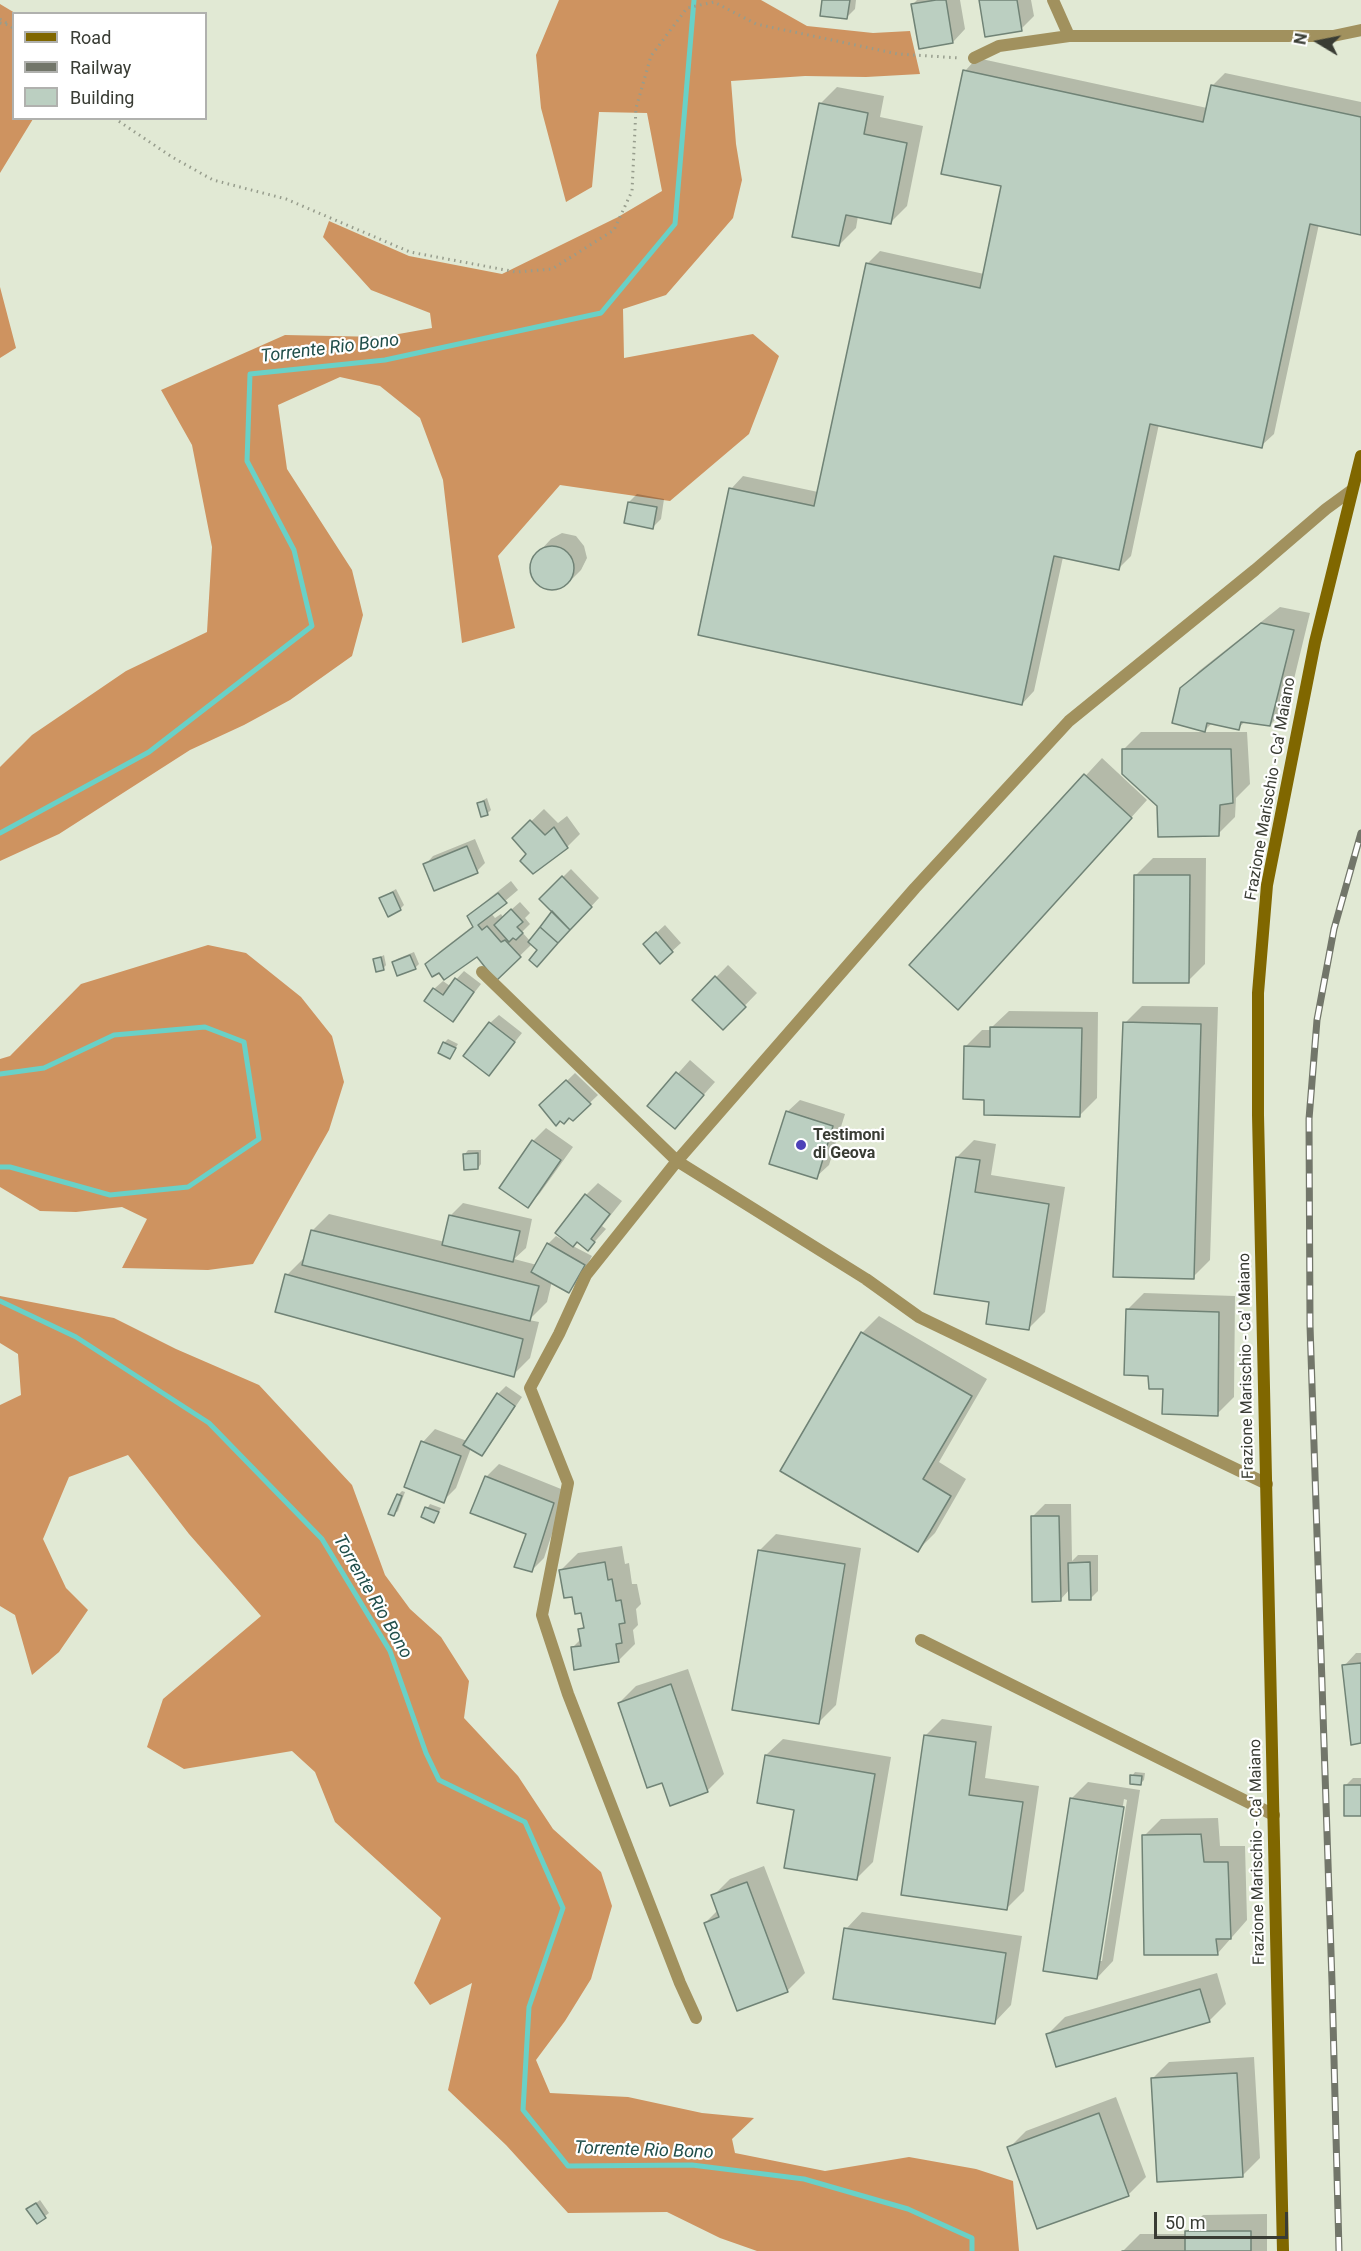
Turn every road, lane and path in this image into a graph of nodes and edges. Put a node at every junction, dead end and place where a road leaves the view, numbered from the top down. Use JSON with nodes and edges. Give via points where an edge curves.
{"nodes":[{"id":1,"x":1053,"y":0,"type":"edge"},
{"id":2,"x":715,"y":1,"type":"edge"},
{"id":3,"x":0,"y":19,"type":"edge"},
{"id":4,"x":0,"y":24,"type":"edge"},
{"id":5,"x":9,"y":25,"type":"junction"},
{"id":6,"x":12,"y":27,"type":"edge"},
{"id":7,"x":1361,"y":30,"type":"edge"},
{"id":8,"x":1069,"y":36,"type":"junction"},
{"id":9,"x":974,"y":58,"type":"joint"},
{"id":10,"x":117,"y":120,"type":"edge"},
{"id":11,"x":1361,"y":456,"type":"edge"},
{"id":12,"x":1352,"y":490,"type":"junction"},
{"id":13,"x":482,"y":972,"type":"dead end"},
{"id":14,"x":678,"y":1161,"type":"junction"},
{"id":15,"x":1267,"y":1484,"type":"junction"},
{"id":16,"x":921,"y":1640,"type":"dead end"},
{"id":17,"x":1274,"y":1815,"type":"junction"},
{"id":18,"x":696,"y":2018,"type":"dead end"},
{"id":19,"x":1283,"y":2251,"type":"edge"}],
"edges":[{"from":1,"to":8,"type":"street"},
{"from":2,"to":9,"type":"path","via":[[756,24],[898,54]]},
{"from":2,"to":10,"type":"path","via":[[687,8],[651,56],[636,108],[632,191],[614,230],[552,268],[516,272],[410,252],[286,199],[213,180]]},
{"from":3,"to":5,"type":"path"},
{"from":4,"to":5,"type":"path"},
{"from":5,"to":6,"type":"path"},
{"from":7,"to":8,"type":"street","via":[[1333,36]]},
{"from":8,"to":9,"type":"street","via":[[999,46]]},
{"from":11,"to":12,"type":"main road","name":"Frazione Marischio - Ca' Maiano"},
{"from":12,"to":14,"type":"street","via":[[1069,721],[915,888]]},
{"from":12,"to":15,"type":"main road","name":"Frazione Marischio - Ca' Maiano","via":[[1315,642],[1267,885],[1260,972],[1258,1115]]},
{"from":13,"to":14,"type":"street"},
{"from":14,"to":15,"type":"street","via":[[866,1279],[919,1317]]},
{"from":14,"to":18,"type":"street","via":[[586,1275],[530,1388],[568,1483],[542,1615],[568,1694]]},
{"from":15,"to":17,"type":"main road","name":"Frazione Marischio - Ca' Maiano"},
{"from":16,"to":17,"type":"street"},
{"from":17,"to":19,"type":"main road","name":"Frazione Marischio - Ca' Maiano"}]}
